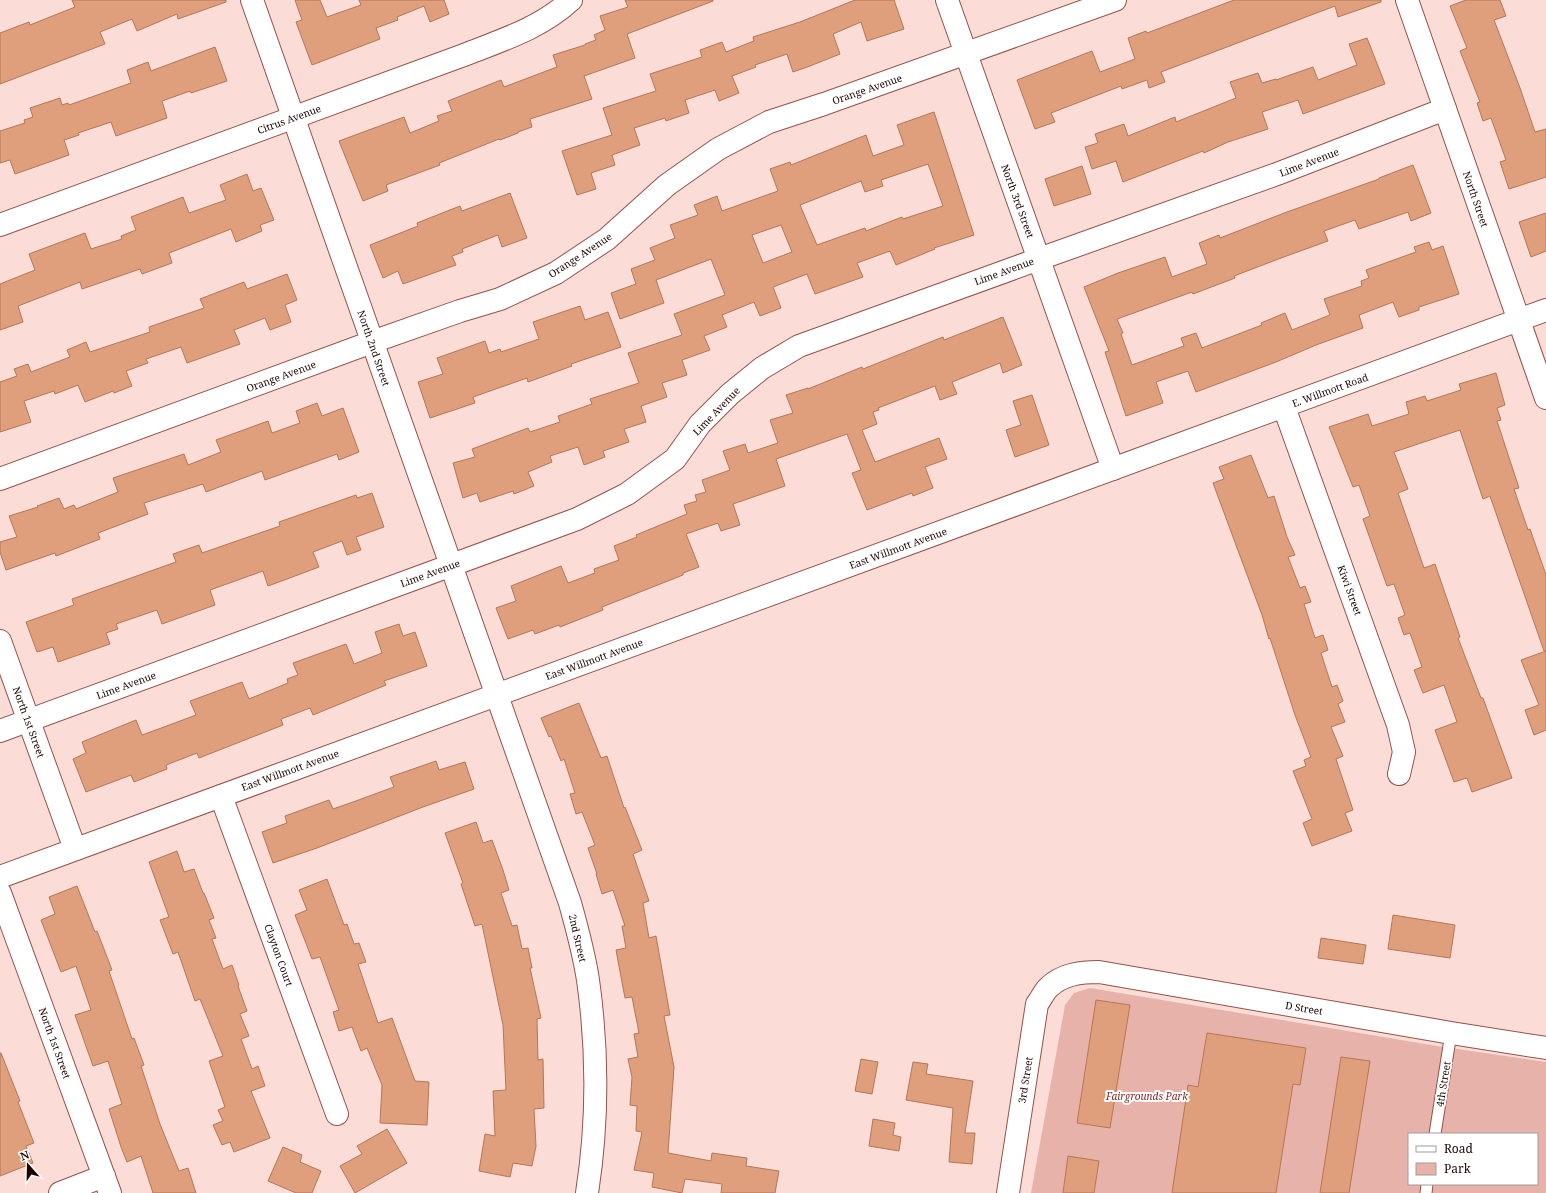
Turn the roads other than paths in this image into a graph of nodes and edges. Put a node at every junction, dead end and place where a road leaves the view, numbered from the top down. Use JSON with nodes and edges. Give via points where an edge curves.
{"nodes":[{"id":1,"x":252,"y":0,"type":"edge"},
{"id":2,"x":572,"y":0,"type":"edge"},
{"id":3,"x":947,"y":0,"type":"edge"},
{"id":4,"x":1115,"y":0,"type":"edge"},
{"id":5,"x":1407,"y":0,"type":"edge"},
{"id":6,"x":966,"y":54,"type":"junction"},
{"id":7,"x":1445,"y":109,"type":"junction"},
{"id":8,"x":294,"y":118,"type":"junction"},
{"id":9,"x":0,"y":224,"type":"edge"},
{"id":10,"x":1039,"y":259,"type":"junction"},
{"id":11,"x":1546,"y":310,"type":"edge"},
{"id":12,"x":1519,"y":320,"type":"junction"},
{"id":13,"x":372,"y":342,"type":"junction"},
{"id":14,"x":1546,"y":398,"type":"edge"},
{"id":15,"x":1284,"y":407,"type":"junction"},
{"id":16,"x":1113,"y":469,"type":"junction"},
{"id":17,"x":0,"y":479,"type":"edge"},
{"id":18,"x":451,"y":566,"type":"junction"},
{"id":19,"x":0,"y":641,"type":"edge"},
{"id":20,"x":496,"y":695,"type":"junction"},
{"id":21,"x":28,"y":720,"type":"junction"},
{"id":22,"x":0,"y":731,"type":"edge"},
{"id":23,"x":1399,"y":774,"type":"dead end"},
{"id":24,"x":221,"y":796,"type":"junction"},
{"id":25,"x":75,"y":849,"type":"junction"},
{"id":26,"x":0,"y":877,"type":"edge"},
{"id":27,"x":0,"y":893,"type":"edge"},
{"id":28,"x":1063,"y":977,"type":"joint"},
{"id":29,"x":1451,"y":1033,"type":"junction"},
{"id":30,"x":1546,"y":1048,"type":"edge"},
{"id":31,"x":337,"y":1114,"type":"dead end"},
{"id":32,"x":1435,"y":1133,"type":"edge"},
{"id":33,"x":107,"y":1185,"type":"edge"},
{"id":34,"x":60,"y":1193,"type":"edge"},
{"id":35,"x":587,"y":1193,"type":"edge"},
{"id":36,"x":1008,"y":1193,"type":"edge"}],
"edges":[{"from":1,"to":8,"type":"street","name":"North 2nd Street"},
{"from":2,"to":8,"type":"street","name":"Citrus Avenue","via":[[534,26],[464,55]]},
{"from":3,"to":6,"type":"street","name":"North 3rd Street"},
{"from":4,"to":6,"type":"street","name":"Orange Avenue"},
{"from":5,"to":7,"type":"street","name":"North Street"},
{"from":6,"to":10,"type":"street","name":"North 3rd Street"},
{"from":6,"to":13,"type":"street","name":"Orange Avenue","via":[[769,122],[718,149],[667,185],[607,239],[556,273],[500,299]]},
{"from":7,"to":10,"type":"street","name":"Lime Avenue","via":[[1277,174]]},
{"from":7,"to":12,"type":"street","name":"North Street"},
{"from":8,"to":9,"type":"street","name":"Citrus Avenue"},
{"from":8,"to":13,"type":"street","name":"North 2nd Street"},
{"from":10,"to":16,"type":"street","name":"North 3rd Street"},
{"from":10,"to":18,"type":"street","name":"Lime Avenue","via":[[799,346],[762,368],[730,394],[700,424],[675,458],[627,494],[578,518]]},
{"from":11,"to":12,"type":"street","name":"E. Willmott Road"},
{"from":12,"to":14,"type":"street","name":"North Street"},
{"from":12,"to":15,"type":"street","name":"E. Willmott Road"},
{"from":13,"to":17,"type":"street","name":"Orange Avenue"},
{"from":13,"to":18,"type":"street","name":"North 2nd Street"},
{"from":15,"to":16,"type":"street","name":"E. Willmott Road"},
{"from":15,"to":23,"type":"street","name":"Kiwi Street","via":[[1398,725],[1404,752]]},
{"from":16,"to":20,"type":"street","name":"East Willmott Avenue"},
{"from":18,"to":20,"type":"street","name":"North 2nd Street"},
{"from":18,"to":21,"type":"street","name":"Lime Avenue"},
{"from":19,"to":21,"type":"street","name":"North 1st Street"},
{"from":20,"to":24,"type":"street","name":"East Willmott Avenue"},
{"from":20,"to":35,"type":"street","name":"2nd Street","via":[[570,903],[588,980],[595,1045],[596,1090]]},
{"from":21,"to":22,"type":"street","name":"Lime Avenue"},
{"from":21,"to":25,"type":"street","name":"North 1st Street"},
{"from":24,"to":25,"type":"street","name":"East Willmott Avenue"},
{"from":24,"to":31,"type":"street","name":"Clayton Court"},
{"from":25,"to":26,"type":"street","name":"East Willmott Avenue"},
{"from":27,"to":33,"type":"street","name":"North 1st Street"},
{"from":28,"to":29,"type":"street","name":"D Street","via":[[1082,972],[1099,972]]},
{"from":28,"to":36,"type":"street","name":"3rd Street","via":[[1048,988],[1037,1004]]},
{"from":29,"to":30,"type":"street","name":"D Street"},
{"from":29,"to":32,"type":"lane","name":"4th Street"},
{"from":33,"to":34,"type":"street"}]}
